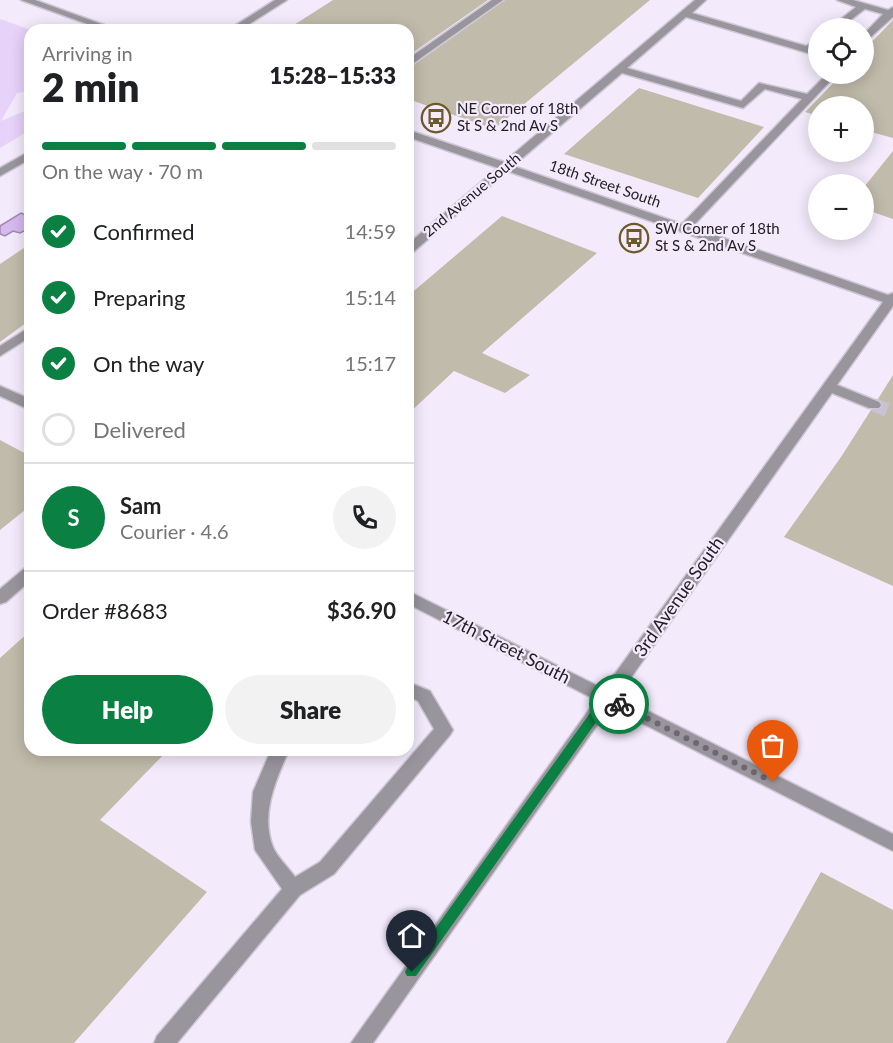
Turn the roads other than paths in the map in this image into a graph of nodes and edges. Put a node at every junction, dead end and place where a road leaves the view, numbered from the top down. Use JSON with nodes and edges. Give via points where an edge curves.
{"nodes":[{"id":1,"x":26,"y":0,"type":"edge"},
{"id":2,"x":282,"y":0,"type":"edge"},
{"id":3,"x":498,"y":0,"type":"edge"},
{"id":4,"x":701,"y":0,"type":"edge"},
{"id":5,"x":842,"y":0,"type":"edge"},
{"id":6,"x":863,"y":6,"type":"junction"},
{"id":7,"x":892,"y":12,"type":"edge"},
{"id":8,"x":685,"y":14,"type":"junction"},
{"id":9,"x":847,"y":18,"type":"edge"},
{"id":10,"x":96,"y":24,"type":"edge"},
{"id":11,"x":243,"y":24,"type":"edge"},
{"id":12,"x":874,"y":30,"type":"edge"},
{"id":13,"x":808,"y":50,"type":"edge"},
{"id":14,"x":414,"y":60,"type":"edge"},
{"id":15,"x":620,"y":69,"type":"junction"},
{"id":16,"x":822,"y":84,"type":"edge"},
{"id":17,"x":811,"y":96,"type":"edge"},
{"id":18,"x":808,"y":98,"type":"edge"},
{"id":19,"x":808,"y":99,"type":"edge"},
{"id":20,"x":414,"y":135,"type":"edge"},
{"id":21,"x":24,"y":158,"type":"edge"},
{"id":22,"x":506,"y":167,"type":"junction"},
{"id":23,"x":0,"y":172,"type":"edge"},
{"id":24,"x":684,"y":229,"type":"junction"},
{"id":25,"x":414,"y":245,"type":"edge"},
{"id":26,"x":892,"y":300,"type":"edge"},
{"id":27,"x":24,"y":334,"type":"edge"},
{"id":28,"x":0,"y":352,"type":"edge"},
{"id":29,"x":829,"y":387,"type":"junction"},
{"id":30,"x":0,"y":390,"type":"edge"},
{"id":31,"x":24,"y":402,"type":"edge"},
{"id":32,"x":874,"y":405,"type":"tunnel mouth"},
{"id":33,"x":24,"y":577,"type":"edge"},
{"id":34,"x":0,"y":598,"type":"edge"},
{"id":35,"x":414,"y":600,"type":"edge"},
{"id":36,"x":414,"y":692,"type":"edge"},
{"id":37,"x":607,"y":698,"type":"junction"},
{"id":38,"x":277,"y":756,"type":"edge"},
{"id":39,"x":893,"y":843,"type":"edge"},
{"id":40,"x":293,"y":889,"type":"junction"},
{"id":41,"x":164,"y":1043,"type":"edge"},
{"id":42,"x":361,"y":1043,"type":"edge"}],
"edges":[{"from":1,"to":10,"type":"street"},
{"from":2,"to":11,"type":"street"},
{"from":3,"to":14,"type":"street"},
{"from":4,"to":8,"type":"street","name":"2nd Avenue South"},
{"from":5,"to":6,"type":"street"},
{"from":6,"to":7,"type":"street"},
{"from":6,"to":9,"type":"street"},
{"from":7,"to":12,"type":"street"},
{"from":8,"to":13,"type":"street"},
{"from":8,"to":15,"type":"street","name":"2nd Avenue South"},
{"from":15,"to":18,"type":"street","via":[[743,105],[763,85]]},
{"from":15,"to":22,"type":"street","name":"2nd Avenue South"},
{"from":16,"to":17,"type":"street"},
{"from":19,"to":24,"type":"street"},
{"from":20,"to":22,"type":"street","name":"18th Street South"},
{"from":21,"to":23,"type":"street"},
{"from":22,"to":24,"type":"street","name":"18th Street South"},
{"from":22,"to":25,"type":"street","name":"2nd Avenue South"},
{"from":24,"to":26,"type":"street","name":"18th Street South"},
{"from":26,"to":29,"type":"street","name":"3rd Avenue South"},
{"from":27,"to":28,"type":"street"},
{"from":29,"to":32,"type":"street"},
{"from":29,"to":37,"type":"street","name":"3rd Avenue South"},
{"from":30,"to":31,"type":"street"},
{"from":33,"to":34,"type":"street"},
{"from":35,"to":37,"type":"street","name":"17th Street South"},
{"from":36,"to":40,"type":"street","via":[[424,696],[444,730],[327,868]]},
{"from":37,"to":39,"type":"street","name":"17th Street South"},
{"from":37,"to":42,"type":"street","name":"3rd Avenue South"},
{"from":38,"to":40,"type":"street","via":[[262,792],[260,822],[264,850]]},
{"from":40,"to":41,"type":"street"}]}
